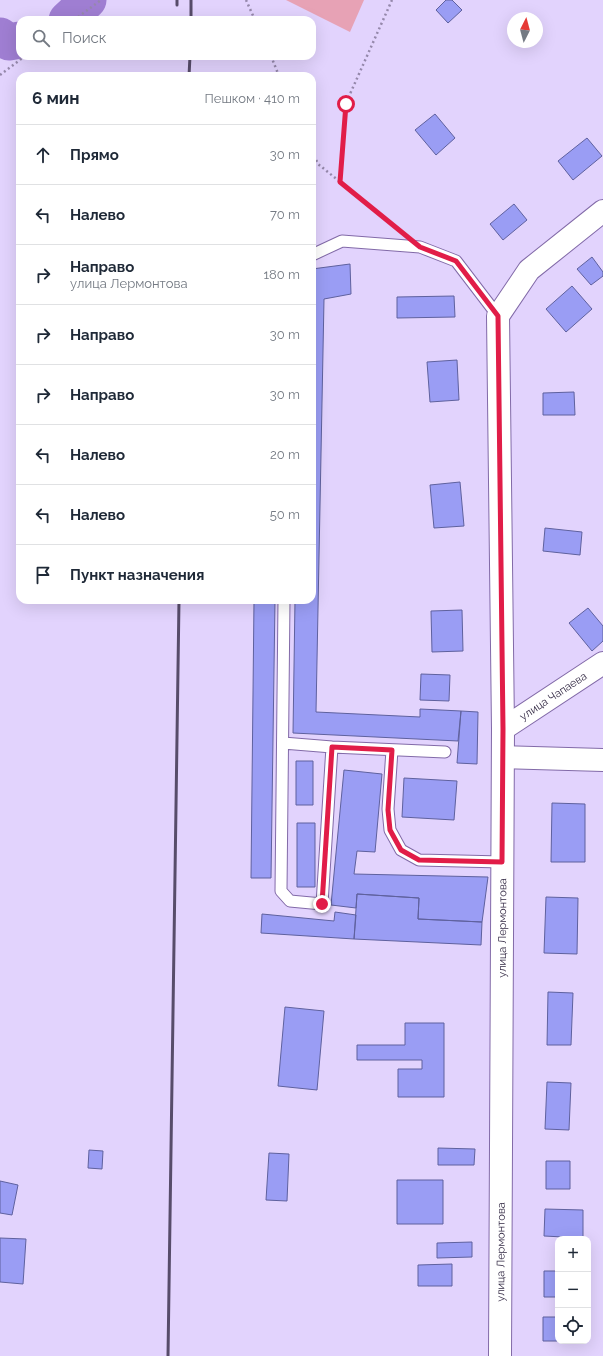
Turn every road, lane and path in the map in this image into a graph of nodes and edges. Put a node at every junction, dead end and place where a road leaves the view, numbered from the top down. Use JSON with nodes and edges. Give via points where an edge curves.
{"nodes":[{"id":1,"x":101,"y":0,"type":"edge"},
{"id":2,"x":246,"y":0,"type":"edge"},
{"id":3,"x":392,"y":0,"type":"edge"},
{"id":4,"x":79,"y":16,"type":"edge"},
{"id":5,"x":253,"y":16,"type":"edge"},
{"id":6,"x":19,"y":60,"type":"edge"},
{"id":7,"x":273,"y":60,"type":"edge"},
{"id":8,"x":278,"y":72,"type":"edge"},
{"id":9,"x":0,"y":74,"type":"edge"},
{"id":10,"x":316,"y":159,"type":"edge"},
{"id":11,"x":340,"y":182,"type":"junction"},
{"id":12,"x":603,"y":211,"type":"edge"},
{"id":13,"x":420,"y":247,"type":"junction"},
{"id":14,"x":316,"y":253,"type":"edge"},
{"id":15,"x":498,"y":316,"type":"junction"},
{"id":16,"x":284,"y":604,"type":"edge"},
{"id":17,"x":603,"y":663,"type":"edge"},
{"id":18,"x":503,"y":729,"type":"junction"},
{"id":19,"x":283,"y":743,"type":"junction"},
{"id":20,"x":332,"y":747,"type":"junction"},
{"id":21,"x":392,"y":750,"type":"junction"},
{"id":22,"x":445,"y":752,"type":"dead end"},
{"id":23,"x":503,"y":757,"type":"junction"},
{"id":24,"x":603,"y":760,"type":"edge"},
{"id":25,"x":502,"y":862,"type":"junction"},
{"id":26,"x":500,"y":1356,"type":"edge"}],
"edges":[{"from":1,"to":4,"type":"path"},
{"from":2,"to":5,"type":"path"},
{"from":3,"to":11,"type":"path","via":[[346,104]]},
{"from":6,"to":9,"type":"path"},
{"from":7,"to":8,"type":"path"},
{"from":10,"to":11,"type":"path","via":[[318,164]]},
{"from":11,"to":13,"type":"path"},
{"from":12,"to":15,"type":"street","via":[[529,270]]},
{"from":13,"to":14,"type":"lane","via":[[342,241]]},
{"from":13,"to":15,"type":"lane","via":[[456,261]]},
{"from":15,"to":18,"type":"street","name":"улица Лермонтова"},
{"from":16,"to":19,"type":"lane"},
{"from":17,"to":18,"type":"street","name":"улица Чапаева"},
{"from":18,"to":23,"type":"street","name":"улица Лермонтова"},
{"from":19,"to":20,"type":"lane"},
{"from":19,"to":20,"type":"lane","via":[[281,891],[290,901],[322,904]]},
{"from":20,"to":21,"type":"lane"},
{"from":21,"to":22,"type":"lane"},
{"from":21,"to":25,"type":"lane","via":[[388,810],[390,830],[401,850],[419,860]]},
{"from":23,"to":24,"type":"street"},
{"from":23,"to":25,"type":"street","name":"улица Лермонтова"},
{"from":25,"to":26,"type":"street","name":"улица Лермонтова"}]}
